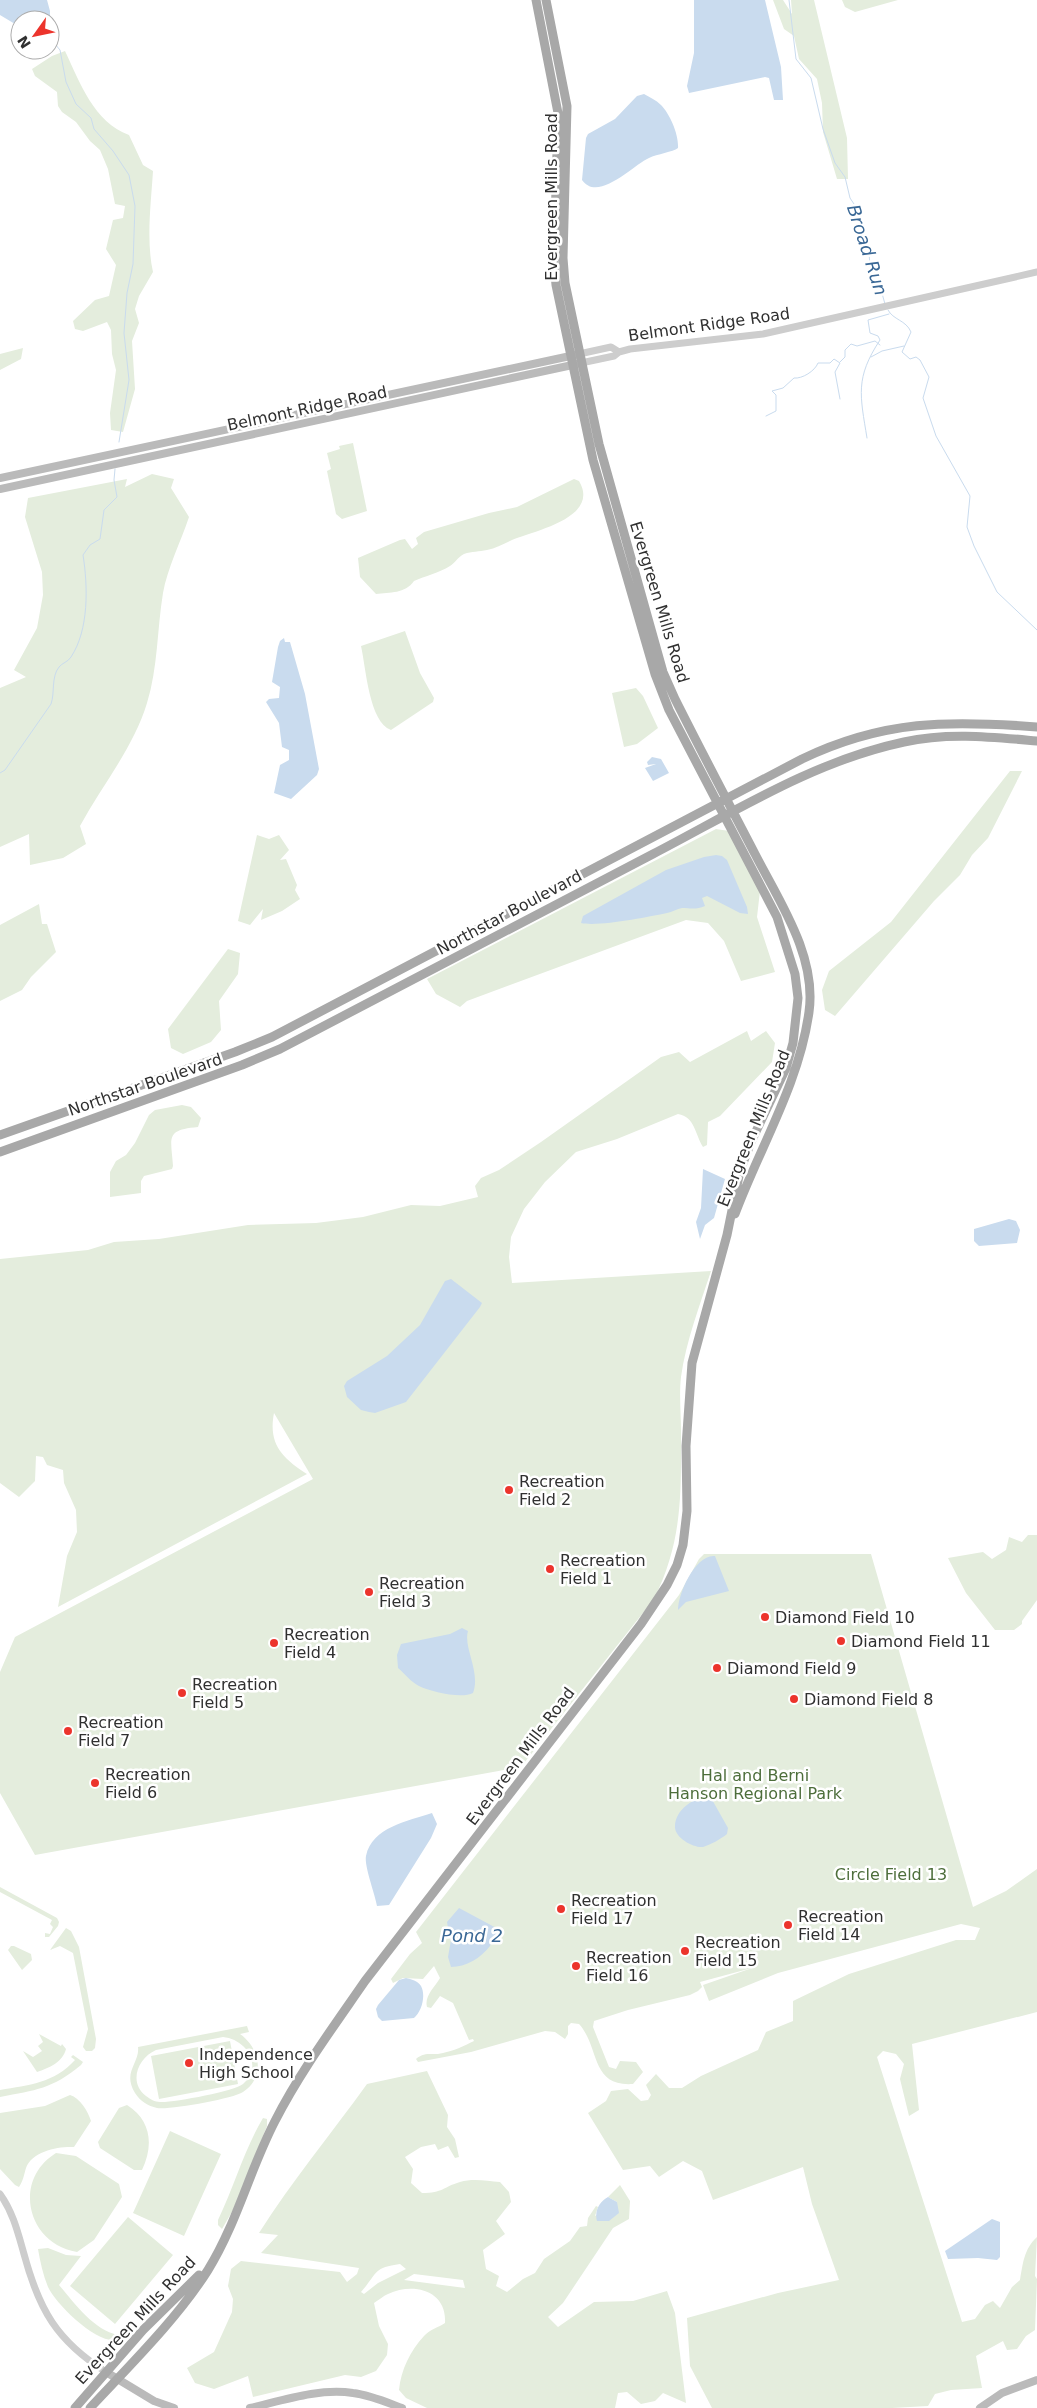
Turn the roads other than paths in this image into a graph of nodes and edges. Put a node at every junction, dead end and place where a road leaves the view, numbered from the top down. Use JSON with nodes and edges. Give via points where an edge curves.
{"nodes":[{"id":1,"x":536,"y":0,"type":"edge"},
{"id":2,"x":546,"y":0,"type":"edge"},
{"id":3,"x":1037,"y":272,"type":"edge"},
{"id":4,"x":576,"y":360,"type":"junction"},
{"id":5,"x":0,"y":478,"type":"edge"},
{"id":6,"x":0,"y":489,"type":"edge"},
{"id":7,"x":1037,"y":727,"type":"edge"},
{"id":8,"x":1037,"y":740,"type":"edge"},
{"id":9,"x":722,"y":801,"type":"junction"},
{"id":10,"x":730,"y":814,"type":"junction"},
{"id":11,"x":777,"y":917,"type":"junction"},
{"id":12,"x":807,"y":972,"type":"junction"},
{"id":13,"x":795,"y":974,"type":"junction"},
{"id":14,"x":808,"y":1018,"type":"junction"},
{"id":15,"x":0,"y":1136,"type":"edge"},
{"id":16,"x":0,"y":1152,"type":"edge"},
{"id":17,"x":727,"y":1235,"type":"junction"},
{"id":18,"x":0,"y":2194,"type":"edge"},
{"id":19,"x":216,"y":2253,"type":"junction"},
{"id":20,"x":187,"y":2287,"type":"junction"},
{"id":21,"x":106,"y":2372,"type":"junction"},
{"id":22,"x":117,"y":2378,"type":"junction"},
{"id":23,"x":1037,"y":2380,"type":"edge"},
{"id":24,"x":75,"y":2408,"type":"edge"},
{"id":25,"x":90,"y":2408,"type":"edge"},
{"id":26,"x":174,"y":2408,"type":"edge"},
{"id":27,"x":250,"y":2408,"type":"edge"},
{"id":28,"x":402,"y":2408,"type":"edge"},
{"id":29,"x":980,"y":2408,"type":"edge"}],
"edges":[{"from":1,"to":4,"type":"main road","name":"Evergreen Mills Road","via":[[556,95],[554,263],[557,294]]},
{"from":2,"to":4,"type":"main road","name":"Evergreen Mills Road","via":[[567,106],[563,258]]},
{"from":3,"to":4,"type":"street","name":"Belmont Ridge Road","via":[[762,334],[619,352],[611,347]]},
{"from":4,"to":5,"type":"main road","name":"Belmont Ridge Road"},
{"from":4,"to":6,"type":"main road","name":"Belmont Ridge Road"},
{"from":4,"to":9,"type":"main road","name":"Evergreen Mills Road","via":[[593,460],[655,674],[670,710]]},
{"from":7,"to":9,"type":"main road","name":"Northstar Boulevard","via":[[949,722],[867,734],[815,753]]},
{"from":8,"to":10,"type":"main road","name":"Northstar Boulevard","via":[[952,736],[902,742],[830,764]]},
{"from":9,"to":10,"type":"main road","name":"Evergreen Mills Road"},
{"from":9,"to":15,"type":"main road","name":"Northstar Boulevard","via":[[272,1037]]},
{"from":10,"to":11,"type":"main road","name":"Evergreen Mills Road"},
{"from":10,"to":12,"type":"main road","name":"Evergreen Mills Road","via":[[793,928]]},
{"from":10,"to":16,"type":"main road","name":"Northstar Boulevard","via":[[280,1049]]},
{"from":11,"to":12,"type":"main road","via":[[784,922],[798,964]]},
{"from":11,"to":13,"type":"main road","name":"Evergreen Mills Road"},
{"from":12,"to":14,"type":"main road","name":"Evergreen Mills Road"},
{"from":13,"to":14,"type":"main road","via":[[802,983]]},
{"from":13,"to":17,"type":"main road","name":"Evergreen Mills Road","via":[[798,998],[793,1043],[786,1068],[750,1142],[740,1171]]},
{"from":14,"to":17,"type":"main road","name":"Evergreen Mills Road","via":[[794,1075]]},
{"from":17,"to":19,"type":"main road","name":"Evergreen Mills Road","via":[[692,1363],[687,1426],[686,1529],[671,1578],[635,1632],[365,1981],[332,2029],[274,2122]]},
{"from":18,"to":21,"type":"street","via":[[12,2214],[32,2284],[46,2314],[66,2342]]},
{"from":19,"to":20,"type":"main road","name":"Evergreen Mills Road"},
{"from":19,"to":22,"type":"main road","name":"Evergreen Mills Road","via":[[207,2272],[178,2309]]},
{"from":20,"to":21,"type":"main road","name":"Evergreen Mills Road"},
{"from":20,"to":22,"type":"main road"},
{"from":21,"to":22,"type":"main road"},
{"from":21,"to":24,"type":"main road","name":"Evergreen Mills Road"},
{"from":22,"to":25,"type":"main road","name":"Evergreen Mills Road"},
{"from":22,"to":26,"type":"main road","via":[[154,2401]]},
{"from":23,"to":29,"type":"main road","via":[[1002,2393]]},
{"from":27,"to":28,"type":"main road","via":[[314,2394],[340,2392],[367,2396]]}]}
